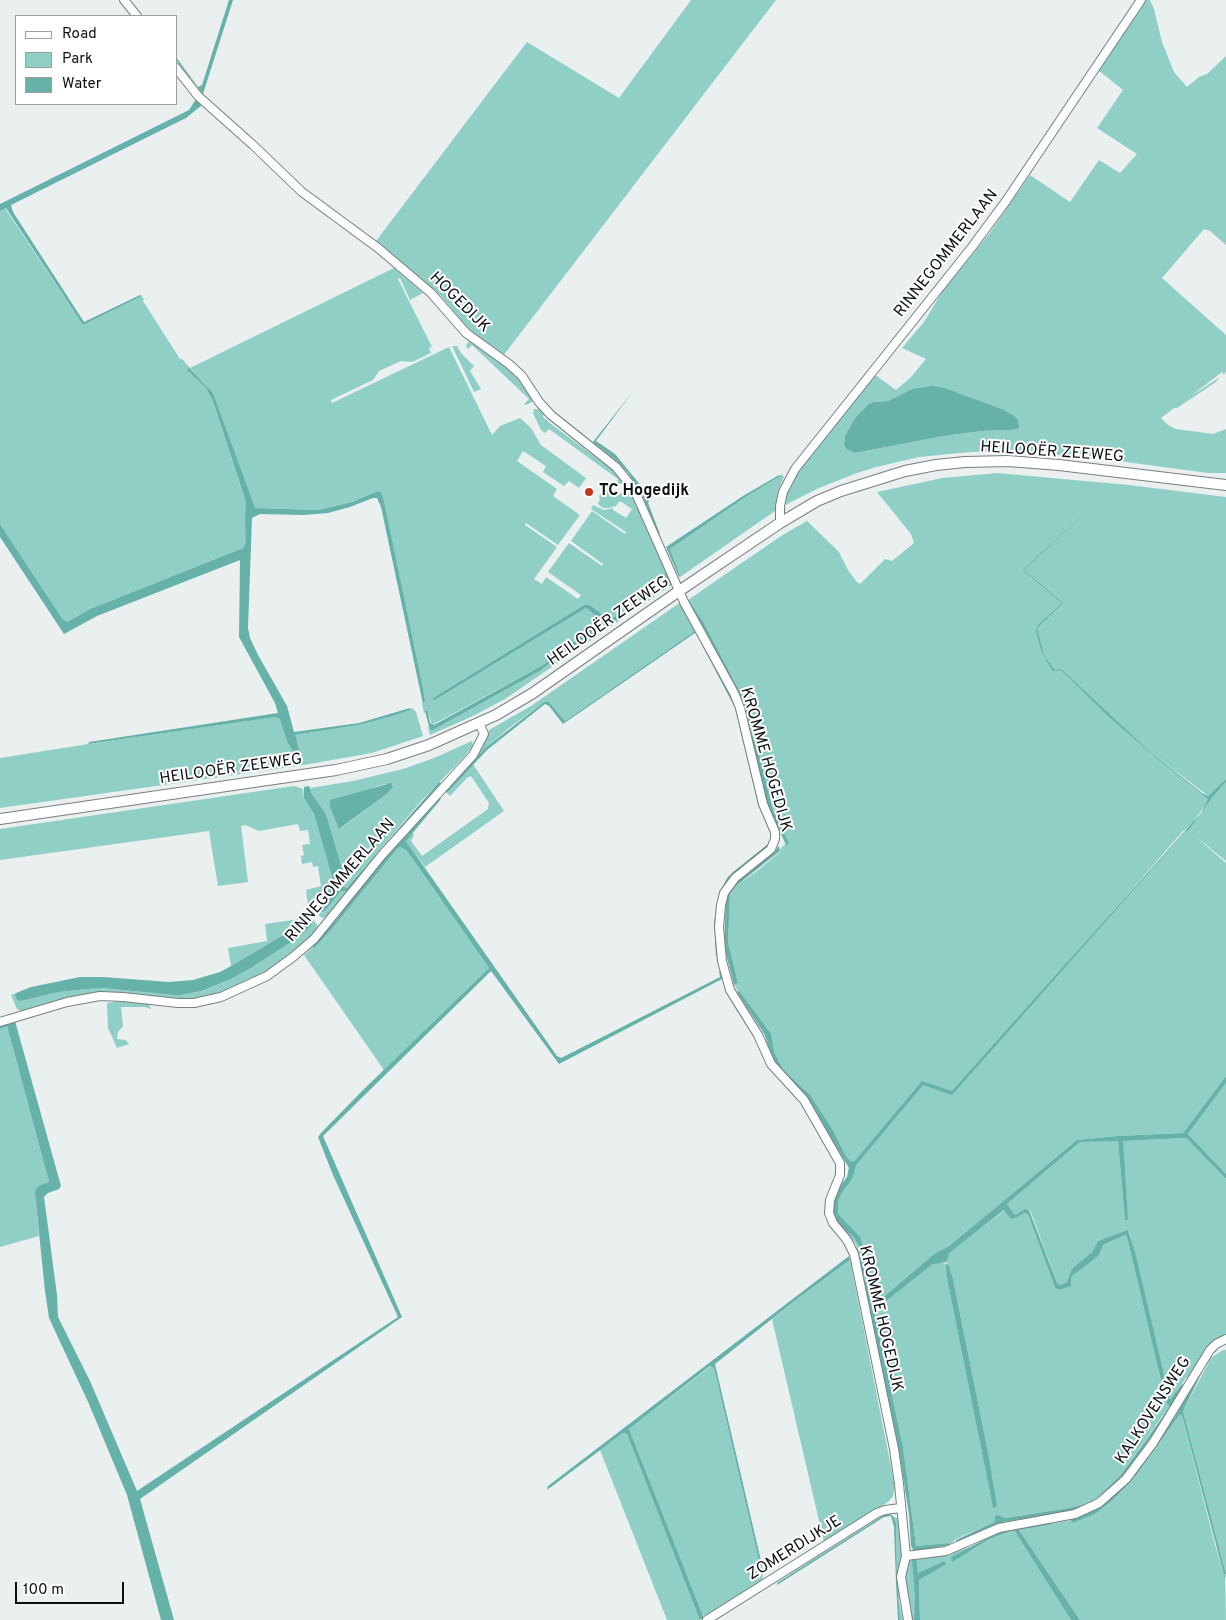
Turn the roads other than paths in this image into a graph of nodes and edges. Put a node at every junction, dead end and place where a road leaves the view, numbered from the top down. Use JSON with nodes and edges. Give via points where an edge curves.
{"nodes":[{"id":1,"x":124,"y":0,"type":"edge"},
{"id":2,"x":1141,"y":0,"type":"edge"},
{"id":3,"x":136,"y":15,"type":"edge"},
{"id":4,"x":178,"y":71,"type":"edge"},
{"id":5,"x":1226,"y":485,"type":"edge"},
{"id":6,"x":780,"y":523,"type":"junction"},
{"id":7,"x":679,"y":591,"type":"junction"},
{"id":8,"x":480,"y":723,"type":"junction"},
{"id":9,"x":0,"y":819,"type":"edge"},
{"id":10,"x":0,"y":1022,"type":"edge"},
{"id":11,"x":1226,"y":1340,"type":"edge"},
{"id":12,"x":901,"y":1508,"type":"junction"},
{"id":13,"x":906,"y":1556,"type":"junction"},
{"id":14,"x":707,"y":1620,"type":"edge"},
{"id":15,"x":908,"y":1620,"type":"edge"}],
"edges":[{"from":1,"to":3,"type":"street"},
{"from":2,"to":6,"type":"street","name":"RINNEGOMMERLAAN","via":[[978,239],[795,468],[783,492]]},
{"from":4,"to":7,"type":"street","name":"HOGEDIJK","via":[[198,96],[302,192],[378,248],[431,293],[466,333],[522,376],[551,415],[616,467],[637,496]]},
{"from":5,"to":6,"type":"street","name":"HEILOOËR ZEEWEG","via":[[1059,465],[964,462],[905,471],[869,482],[817,501]]},
{"from":6,"to":7,"type":"street","name":"HEILOOËR ZEEWEG"},
{"from":7,"to":8,"type":"street","name":"HEILOOËR ZEEWEG","via":[[533,693]]},
{"from":7,"to":12,"type":"street","name":"KROMME HOGEDIJK","via":[[737,701],[763,804],[776,836],[770,849],[735,878],[724,893],[720,927],[722,961],[730,990],[758,1035],[770,1064],[804,1100],[840,1163],[840,1175],[829,1212],[854,1254],[894,1449]]},
{"from":8,"to":9,"type":"street","name":"HEILOOËR ZEEWEG","via":[[429,745],[364,764]]},
{"from":8,"to":10,"type":"street","name":"RINNEGOMMERLAAN","via":[[484,734],[473,755],[382,855],[314,939],[267,976],[220,997],[194,1003],[100,996]]},
{"from":11,"to":13,"type":"street","name":"KALKOVENSWEG","via":[[1210,1350],[1153,1443],[1118,1487],[1099,1503],[1075,1514],[999,1528],[946,1551]]},
{"from":12,"to":13,"type":"street","name":"KROMME HOGEDIJK"},
{"from":12,"to":14,"type":"street","name":"ZOMERDIJKJE","via":[[877,1513]]},
{"from":13,"to":15,"type":"street","name":"KROMME HOGEDIJK","via":[[901,1577]]}]}
